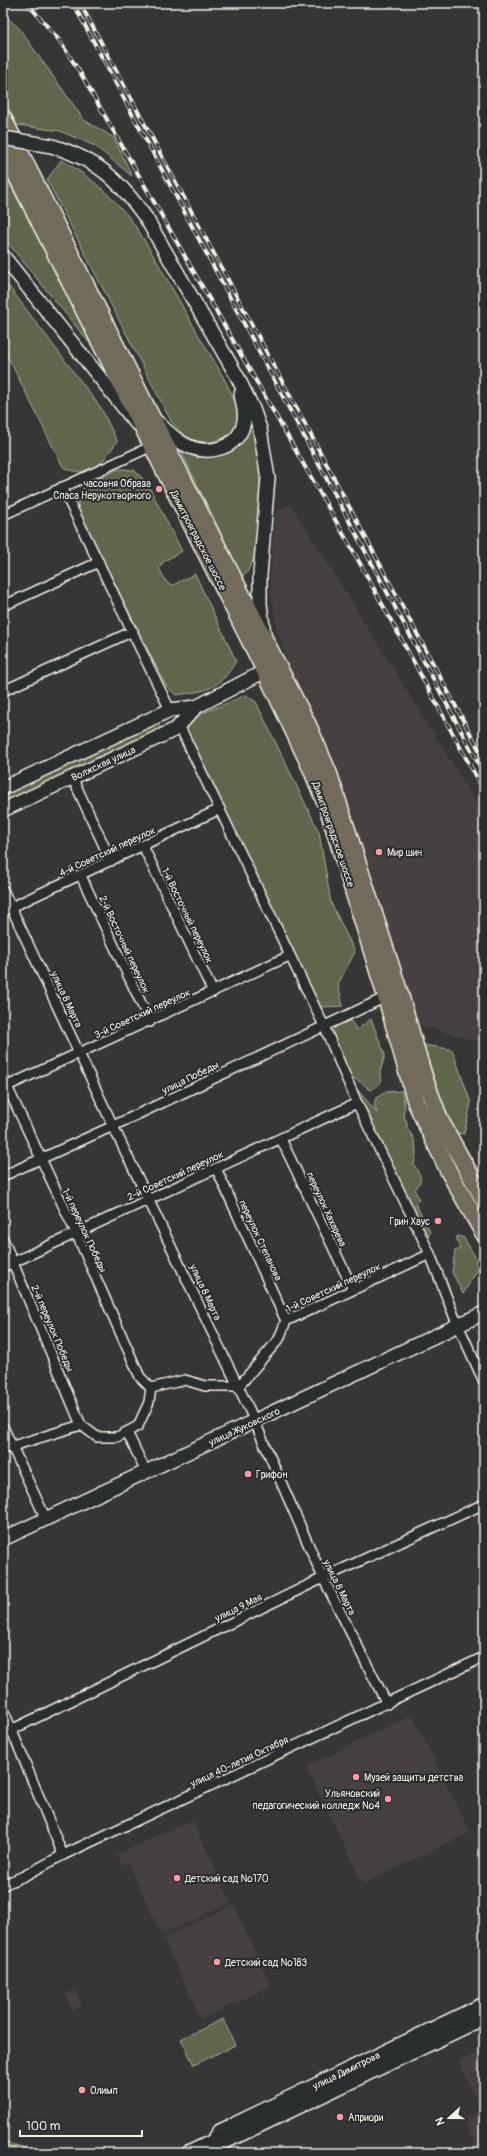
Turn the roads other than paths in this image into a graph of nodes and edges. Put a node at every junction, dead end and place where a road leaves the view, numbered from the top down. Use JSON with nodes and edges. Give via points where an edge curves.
{"nodes":[{"id":1,"x":3,"y":118,"type":"edge"},
{"id":2,"x":3,"y":138,"type":"edge"},
{"id":3,"x":3,"y":149,"type":"edge"},
{"id":4,"x":3,"y":256,"type":"edge"},
{"id":5,"x":237,"y":376,"type":"junction"},
{"id":6,"x":150,"y":414,"type":"junction"},
{"id":7,"x":154,"y":441,"type":"junction"},
{"id":8,"x":62,"y":487,"type":"junction"},
{"id":9,"x":3,"y":515,"type":"edge"},
{"id":10,"x":99,"y":562,"type":"junction"},
{"id":11,"x":3,"y":606,"type":"edge"},
{"id":12,"x":133,"y":632,"type":"junction"},
{"id":13,"x":265,"y":638,"type":"junction"},
{"id":14,"x":272,"y":668,"type":"junction"},
{"id":15,"x":3,"y":691,"type":"edge"},
{"id":16,"x":196,"y":707,"type":"junction"},
{"id":17,"x":170,"y":710,"type":"junction"},
{"id":18,"x":179,"y":725,"type":"junction"},
{"id":19,"x":72,"y":778,"type":"junction"},
{"id":20,"x":3,"y":788,"type":"edge"},
{"id":21,"x":220,"y":809,"type":"junction"},
{"id":22,"x":3,"y":810,"type":"edge"},
{"id":23,"x":143,"y":846,"type":"junction"},
{"id":24,"x":111,"y":861,"type":"junction"},
{"id":25,"x":81,"y":876,"type":"junction"},
{"id":26,"x":3,"y":890,"type":"edge"},
{"id":27,"x":7,"y":909,"type":"edge"},
{"id":28,"x":289,"y":956,"type":"junction"},
{"id":29,"x":213,"y":992,"type":"junction"},
{"id":30,"x":386,"y":997,"type":"junction"},
{"id":31,"x":150,"y":1022,"type":"junction"},
{"id":32,"x":324,"y":1026,"type":"junction"},
{"id":33,"x":80,"y":1054,"type":"junction"},
{"id":34,"x":4,"y":1084,"type":"edge"},
{"id":35,"x":357,"y":1103,"type":"junction"},
{"id":36,"x":113,"y":1126,"type":"junction"},
{"id":37,"x":281,"y":1139,"type":"junction"},
{"id":38,"x":40,"y":1159,"type":"junction"},
{"id":39,"x":216,"y":1168,"type":"junction"},
{"id":40,"x":3,"y":1176,"type":"edge"},
{"id":41,"x":150,"y":1200,"type":"junction"},
{"id":42,"x":484,"y":1200,"type":"edge"},
{"id":43,"x":76,"y":1233,"type":"junction"},
{"id":44,"x":484,"y":1234,"type":"edge"},
{"id":45,"x":3,"y":1239,"type":"edge"},
{"id":46,"x":430,"y":1254,"type":"junction"},
{"id":47,"x":14,"y":1262,"type":"junction"},
{"id":48,"x":3,"y":1267,"type":"edge"},
{"id":49,"x":353,"y":1289,"type":"junction"},
{"id":50,"x":484,"y":1313,"type":"edge"},
{"id":51,"x":286,"y":1321,"type":"junction"},
{"id":52,"x":458,"y":1326,"type":"junction"},
{"id":53,"x":484,"y":1382,"type":"edge"},
{"id":54,"x":238,"y":1386,"type":"junction"},
{"id":55,"x":151,"y":1388,"type":"junction"},
{"id":56,"x":254,"y":1421,"type":"junction"},
{"id":57,"x":81,"y":1425,"type":"junction"},
{"id":58,"x":3,"y":1427,"type":"edge"},
{"id":59,"x":127,"y":1432,"type":"junction"},
{"id":60,"x":7,"y":1447,"type":"edge"},
{"id":61,"x":146,"y":1472,"type":"junction"},
{"id":62,"x":484,"y":1504,"type":"edge"},
{"id":63,"x":46,"y":1519,"type":"junction"},
{"id":64,"x":3,"y":1539,"type":"edge"},
{"id":65,"x":323,"y":1578,"type":"junction"},
{"id":66,"x":484,"y":1657,"type":"edge"},
{"id":67,"x":387,"y":1704,"type":"junction"},
{"id":68,"x":3,"y":1709,"type":"edge"},
{"id":69,"x":12,"y":1730,"type":"junction"},
{"id":70,"x":3,"y":1734,"type":"edge"},
{"id":71,"x":63,"y":1855,"type":"junction"},
{"id":72,"x":3,"y":1885,"type":"edge"},
{"id":73,"x":484,"y":2004,"type":"edge"},
{"id":74,"x":484,"y":2018,"type":"edge"},
{"id":75,"x":437,"y":2034,"type":"junction"},
{"id":76,"x":213,"y":2141,"type":"junction"},
{"id":77,"x":188,"y":2153,"type":"edge"},
{"id":78,"x":220,"y":2153,"type":"edge"}],
"edges":[{"from":1,"to":6,"type":"highway"},
{"from":2,"to":5,"type":"main road","bridge":true,"via":[[52,146],[76,153],[89,160],[119,185],[146,218]]},
{"from":3,"to":7,"type":"highway"},
{"from":4,"to":7,"type":"main road","via":[[124,408]]},
{"from":5,"to":6,"type":"main road","via":[[244,422],[234,440],[220,449],[208,451],[187,446],[174,438]]},
{"from":5,"to":13,"type":"main road","via":[[253,409],[267,462],[260,575],[260,604]]},
{"from":6,"to":7,"type":"highway"},
{"from":7,"to":8,"type":"street"},
{"from":7,"to":13,"type":"highway","name":"Димитровградское шоссе"},
{"from":7,"to":14,"type":"highway","name":"Димитровградское шоссе"},
{"from":8,"to":9,"type":"street"},
{"from":8,"to":10,"type":"street"},
{"from":10,"to":11,"type":"street"},
{"from":10,"to":12,"type":"street"},
{"from":12,"to":15,"type":"street"},
{"from":12,"to":17,"type":"street"},
{"from":13,"to":14,"type":"highway","name":"Димитровградское шоссе"},
{"from":14,"to":16,"type":"main road","name":"Волжская улица"},
{"from":14,"to":30,"type":"highway","name":"Димитровградское шоссе","via":[[328,809]]},
{"from":14,"to":42,"type":"highway","name":"Димитровградское шоссе","via":[[329,774],[424,1077],[440,1120]]},
{"from":16,"to":17,"type":"main road","name":"Волжская улица"},
{"from":16,"to":18,"type":"main road","name":"Волжская улица"},
{"from":17,"to":20,"type":"main road","name":"Волжская улица"},
{"from":18,"to":19,"type":"main road","name":"Волжская улица","via":[[176,729]]},
{"from":18,"to":21,"type":"street"},
{"from":19,"to":22,"type":"main road","name":"Волжская улица"},
{"from":19,"to":24,"type":"street"},
{"from":21,"to":23,"type":"street","name":"4-й Советский переулок"},
{"from":21,"to":28,"type":"street"},
{"from":23,"to":24,"type":"street","name":"4-й Советский переулок"},
{"from":23,"to":29,"type":"street","name":"1-й Восточный переулок"},
{"from":24,"to":25,"type":"street","name":"4-й Советский переулок"},
{"from":25,"to":27,"type":"street","name":"4-й Советский переулок"},
{"from":25,"to":31,"type":"street","name":"2-й Восточный переулок"},
{"from":26,"to":27,"type":"street","name":"улица 8 Марта"},
{"from":27,"to":33,"type":"street","name":"улица 8 Марта"},
{"from":28,"to":29,"type":"street","name":"3-й Советский переулок"},
{"from":28,"to":32,"type":"street"},
{"from":29,"to":31,"type":"street","name":"3-й Советский переулок"},
{"from":30,"to":32,"type":"street","name":"улица Победы"},
{"from":30,"to":44,"type":"highway","name":"Димитровградское шоссе","via":[[422,1118]]},
{"from":31,"to":33,"type":"street","name":"3-й Советский переулок"},
{"from":32,"to":35,"type":"street"},
{"from":32,"to":36,"type":"street","name":"улица Победы"},
{"from":33,"to":34,"type":"street","name":"3-й Советский переулок"},
{"from":33,"to":36,"type":"street","name":"улица 8 Марта"},
{"from":34,"to":38,"type":"street","name":"1-й переулок Победы"},
{"from":35,"to":37,"type":"street","name":"2-й Советский переулок"},
{"from":35,"to":46,"type":"street"},
{"from":36,"to":38,"type":"street","name":"улица Победы"},
{"from":36,"to":41,"type":"street","name":"улица 8 Марта"},
{"from":37,"to":39,"type":"street","name":"2-й Советский переулок"},
{"from":37,"to":49,"type":"street","name":"переулок Хахарева"},
{"from":38,"to":40,"type":"street","name":"улица Победы"},
{"from":38,"to":43,"type":"street","name":"1-й переулок Победы"},
{"from":39,"to":41,"type":"street","name":"2-й Советский переулок"},
{"from":39,"to":51,"type":"street","name":"переулок Степанова"},
{"from":41,"to":43,"type":"street","name":"2-й Советский переулок"},
{"from":41,"to":54,"type":"street","name":"улица 8 Марта"},
{"from":43,"to":47,"type":"street","name":"2-й Советский переулок"},
{"from":43,"to":55,"type":"street","name":"1-й переулок Победы","via":[[140,1377]]},
{"from":45,"to":47,"type":"street","name":"2-й переулок Победы"},
{"from":46,"to":49,"type":"street","name":"1-й Советский переулок"},
{"from":46,"to":52,"type":"street"},
{"from":47,"to":48,"type":"street","name":"2-й Советский переулок"},
{"from":47,"to":57,"type":"street","name":"2-й переулок Победы"},
{"from":49,"to":51,"type":"street","name":"1-й Советский переулок"},
{"from":50,"to":52,"type":"main road","name":"улица Жуковского"},
{"from":51,"to":54,"type":"street","name":"1-й Советский переулок","via":[[279,1339]]},
{"from":52,"to":53,"type":"street"},
{"from":52,"to":56,"type":"main road","name":"улица Жуковского"},
{"from":54,"to":55,"type":"street","via":[[205,1386],[185,1380]]},
{"from":54,"to":56,"type":"street","name":"улица 8 Марта"},
{"from":55,"to":59,"type":"street","via":[[149,1402],[138,1426]]},
{"from":56,"to":61,"type":"main road","name":"улица Жуковского"},
{"from":56,"to":65,"type":"street","name":"улица 8 Марта"},
{"from":57,"to":59,"type":"street","via":[[97,1437],[117,1437]]},
{"from":57,"to":60,"type":"street"},
{"from":58,"to":60,"type":"street"},
{"from":59,"to":61,"type":"street"},
{"from":60,"to":63,"type":"street"},
{"from":61,"to":63,"type":"main road","name":"улица Жуковского"},
{"from":62,"to":65,"type":"street","name":"улица 9 Мая"},
{"from":63,"to":64,"type":"main road","name":"улица Жуковского"},
{"from":65,"to":67,"type":"street","name":"улица 8 Марта"},
{"from":65,"to":69,"type":"street","name":"улица 9 Мая"},
{"from":66,"to":67,"type":"street","name":"улица 40-летия Октября"},
{"from":67,"to":71,"type":"street","name":"улица 40-летия Октября"},
{"from":68,"to":69,"type":"street"},
{"from":69,"to":70,"type":"street","name":"улица 9 Мая"},
{"from":69,"to":71,"type":"street"},
{"from":71,"to":72,"type":"street","name":"улица 40-летия Октября"},
{"from":73,"to":75,"type":"main road","name":"улица Димитрова"},
{"from":74,"to":75,"type":"main road","name":"улица Димитрова"},
{"from":75,"to":76,"type":"main road","name":"улица Димитрова","via":[[225,2142]]},
{"from":76,"to":77,"type":"main road","name":"улица Димитрова"},
{"from":76,"to":78,"type":"street"}]}
